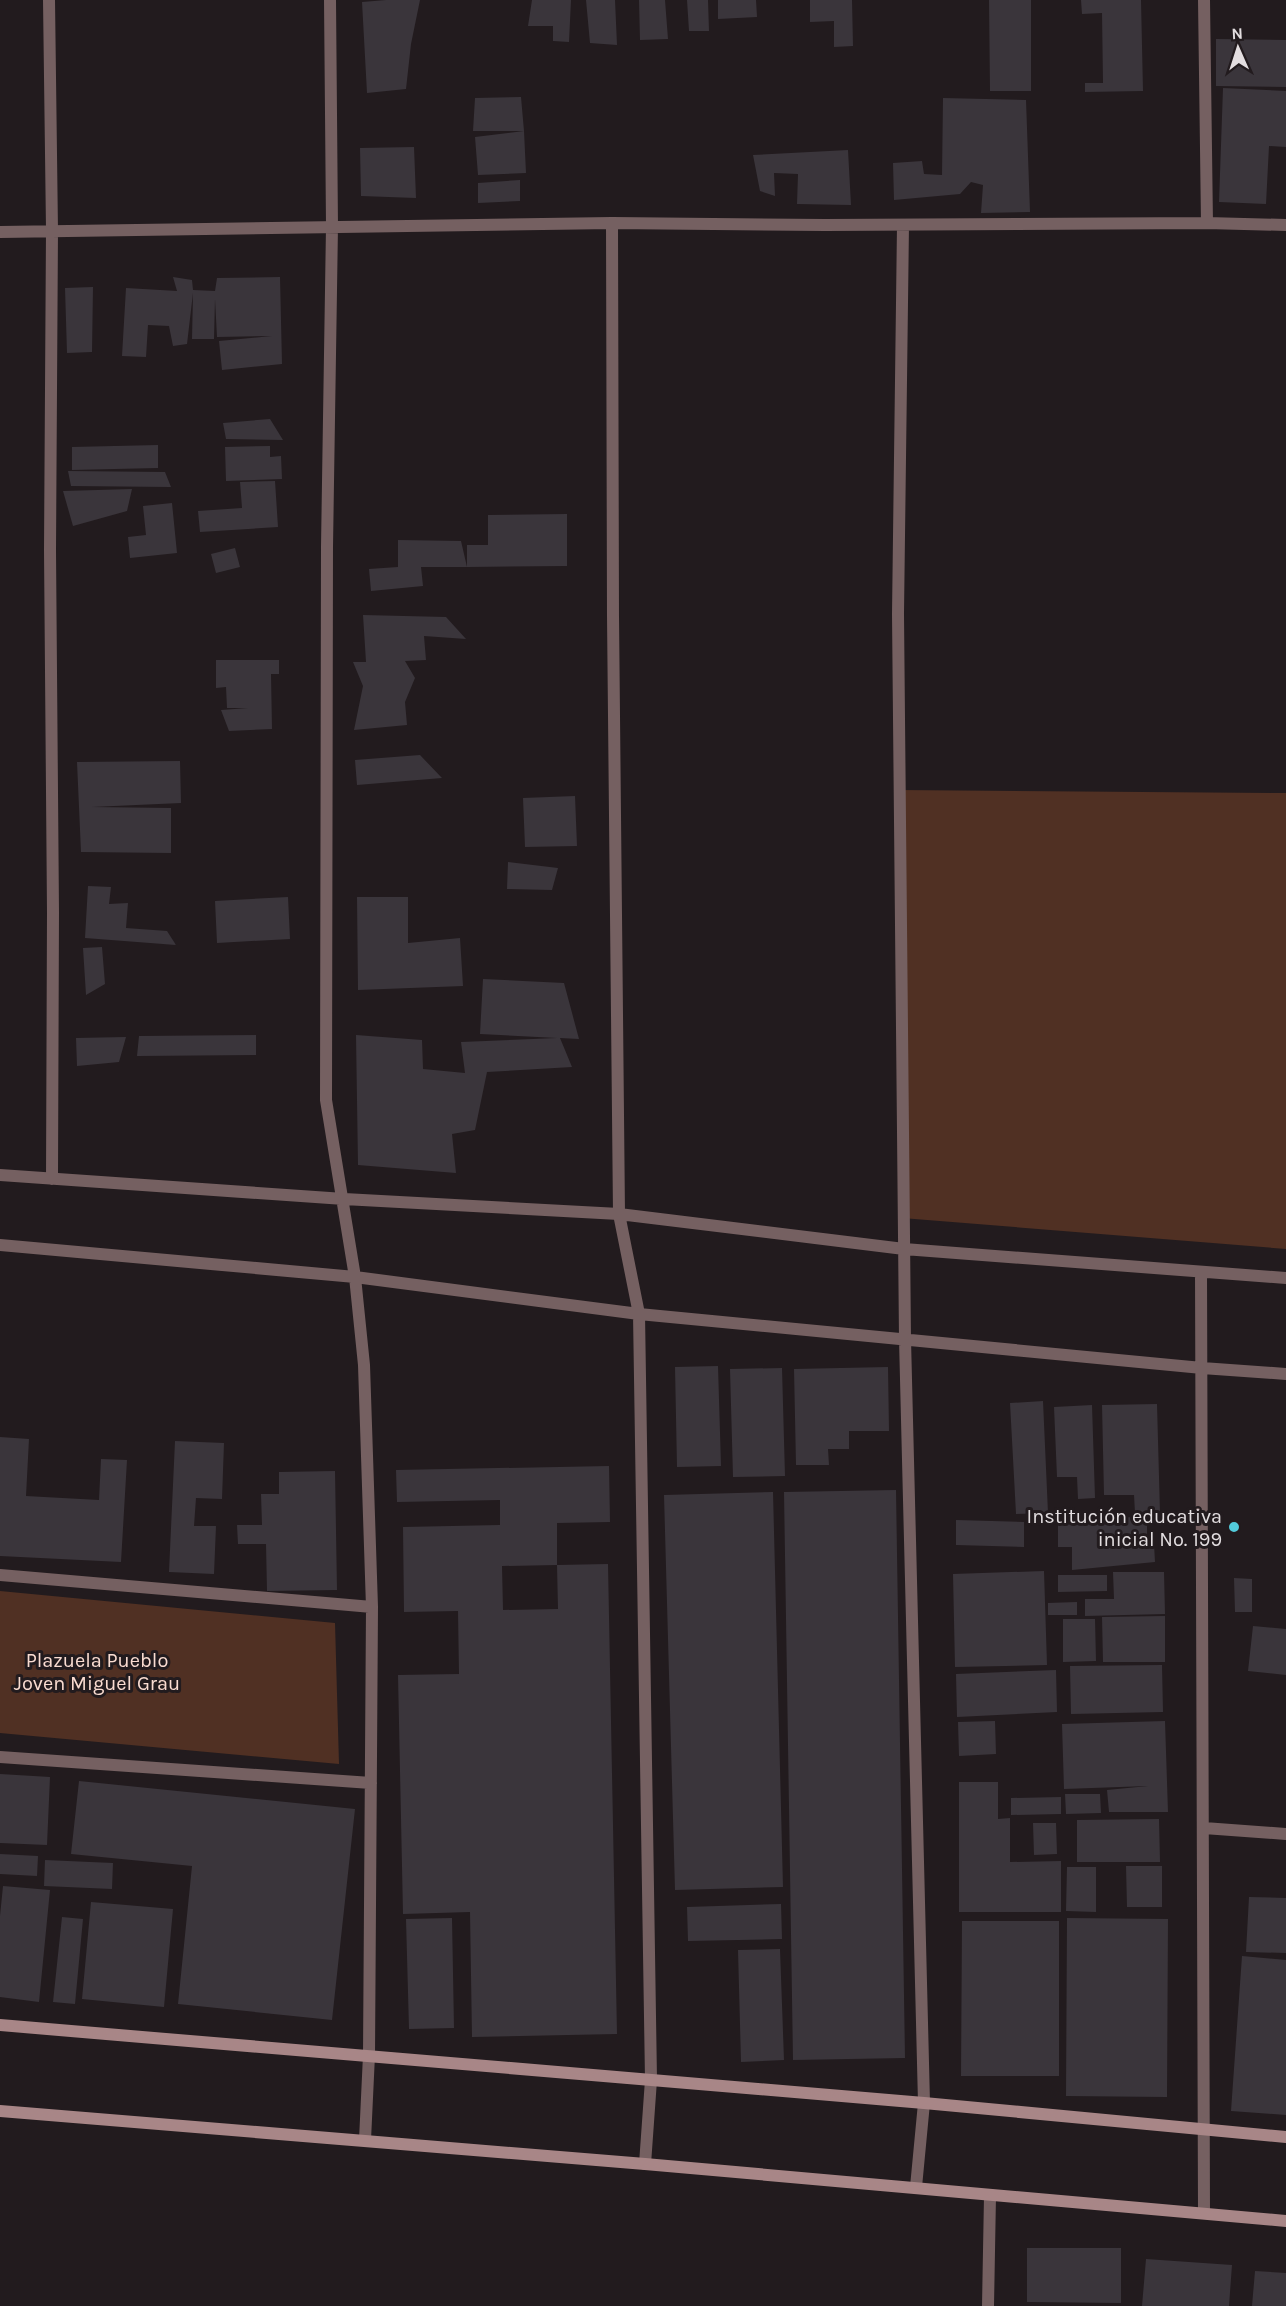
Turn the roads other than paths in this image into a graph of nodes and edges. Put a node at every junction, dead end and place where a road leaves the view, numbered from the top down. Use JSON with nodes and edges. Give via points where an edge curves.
{"nodes":[{"id":1,"x":49,"y":0,"type":"edge"},
{"id":2,"x":330,"y":0,"type":"edge"},
{"id":3,"x":1204,"y":0,"type":"edge"},
{"id":4,"x":612,"y":223,"type":"junction"},
{"id":5,"x":1207,"y":223,"type":"junction"},
{"id":6,"x":903,"y":225,"type":"junction"},
{"id":7,"x":1286,"y":225,"type":"edge"},
{"id":8,"x":332,"y":226,"type":"junction"},
{"id":9,"x":52,"y":230,"type":"junction"},
{"id":10,"x":0,"y":232,"type":"edge"},
{"id":11,"x":0,"y":1175,"type":"edge"},
{"id":12,"x":51,"y":1179,"type":"junction"},
{"id":13,"x":344,"y":1198,"type":"junction"},
{"id":14,"x":619,"y":1214,"type":"junction"},
{"id":15,"x":0,"y":1245,"type":"edge"},
{"id":16,"x":904,"y":1250,"type":"junction"},
{"id":17,"x":1201,"y":1273,"type":"junction"},
{"id":18,"x":355,"y":1277,"type":"junction"},
{"id":19,"x":1286,"y":1278,"type":"edge"},
{"id":20,"x":639,"y":1314,"type":"junction"},
{"id":21,"x":905,"y":1339,"type":"junction"},
{"id":22,"x":1202,"y":1368,"type":"junction"},
{"id":23,"x":1286,"y":1374,"type":"edge"},
{"id":24,"x":0,"y":1575,"type":"edge"},
{"id":25,"x":372,"y":1607,"type":"junction"},
{"id":26,"x":0,"y":1757,"type":"edge"},
{"id":27,"x":371,"y":1784,"type":"junction"},
{"id":28,"x":1204,"y":1828,"type":"junction"},
{"id":29,"x":1286,"y":1834,"type":"edge"},
{"id":30,"x":0,"y":2025,"type":"edge"},
{"id":31,"x":369,"y":2055,"type":"junction"},
{"id":32,"x":651,"y":2080,"type":"junction"},
{"id":33,"x":924,"y":2103,"type":"junction"},
{"id":34,"x":0,"y":2111,"type":"edge"},
{"id":35,"x":1204,"y":2129,"type":"junction"},
{"id":36,"x":1286,"y":2137,"type":"edge"},
{"id":37,"x":366,"y":2140,"type":"junction"},
{"id":38,"x":645,"y":2164,"type":"junction"},
{"id":39,"x":916,"y":2187,"type":"junction"},
{"id":40,"x":990,"y":2196,"type":"junction"},
{"id":41,"x":1204,"y":2213,"type":"junction"},
{"id":42,"x":1286,"y":2221,"type":"edge"},
{"id":43,"x":988,"y":2306,"type":"edge"}],
"edges":[{"from":1,"to":9,"type":"street"},
{"from":2,"to":8,"type":"street"},
{"from":3,"to":5,"type":"street"},
{"from":4,"to":6,"type":"street"},
{"from":4,"to":8,"type":"street"},
{"from":4,"to":14,"type":"street"},
{"from":5,"to":6,"type":"street"},
{"from":5,"to":7,"type":"street"},
{"from":6,"to":16,"type":"street","via":[[898,614]]},
{"from":8,"to":9,"type":"street"},
{"from":8,"to":13,"type":"street","via":[[326,1100]]},
{"from":9,"to":10,"type":"street"},
{"from":9,"to":12,"type":"street"},
{"from":11,"to":12,"type":"street"},
{"from":12,"to":13,"type":"street"},
{"from":13,"to":14,"type":"street"},
{"from":13,"to":18,"type":"street"},
{"from":14,"to":16,"type":"street"},
{"from":14,"to":20,"type":"street"},
{"from":15,"to":18,"type":"street"},
{"from":16,"to":17,"type":"street"},
{"from":16,"to":21,"type":"street"},
{"from":17,"to":19,"type":"street"},
{"from":17,"to":22,"type":"street"},
{"from":18,"to":20,"type":"street"},
{"from":18,"to":25,"type":"street","via":[[364,1365]]},
{"from":20,"to":21,"type":"street"},
{"from":20,"to":32,"type":"street"},
{"from":21,"to":22,"type":"street"},
{"from":21,"to":33,"type":"street"},
{"from":22,"to":23,"type":"street"},
{"from":22,"to":28,"type":"street"},
{"from":24,"to":25,"type":"street"},
{"from":25,"to":27,"type":"street"},
{"from":26,"to":27,"type":"street"},
{"from":27,"to":31,"type":"street"},
{"from":28,"to":29,"type":"street"},
{"from":28,"to":35,"type":"street"},
{"from":30,"to":31,"type":"street"},
{"from":31,"to":32,"type":"street"},
{"from":31,"to":37,"type":"street"},
{"from":32,"to":33,"type":"street"},
{"from":32,"to":38,"type":"street"},
{"from":33,"to":35,"type":"street"},
{"from":33,"to":39,"type":"street"},
{"from":34,"to":37,"type":"street"},
{"from":35,"to":36,"type":"street"},
{"from":35,"to":41,"type":"street"},
{"from":37,"to":38,"type":"street"},
{"from":38,"to":39,"type":"street"},
{"from":39,"to":40,"type":"street"},
{"from":40,"to":41,"type":"street"},
{"from":40,"to":43,"type":"street"},
{"from":41,"to":42,"type":"street"}]}
